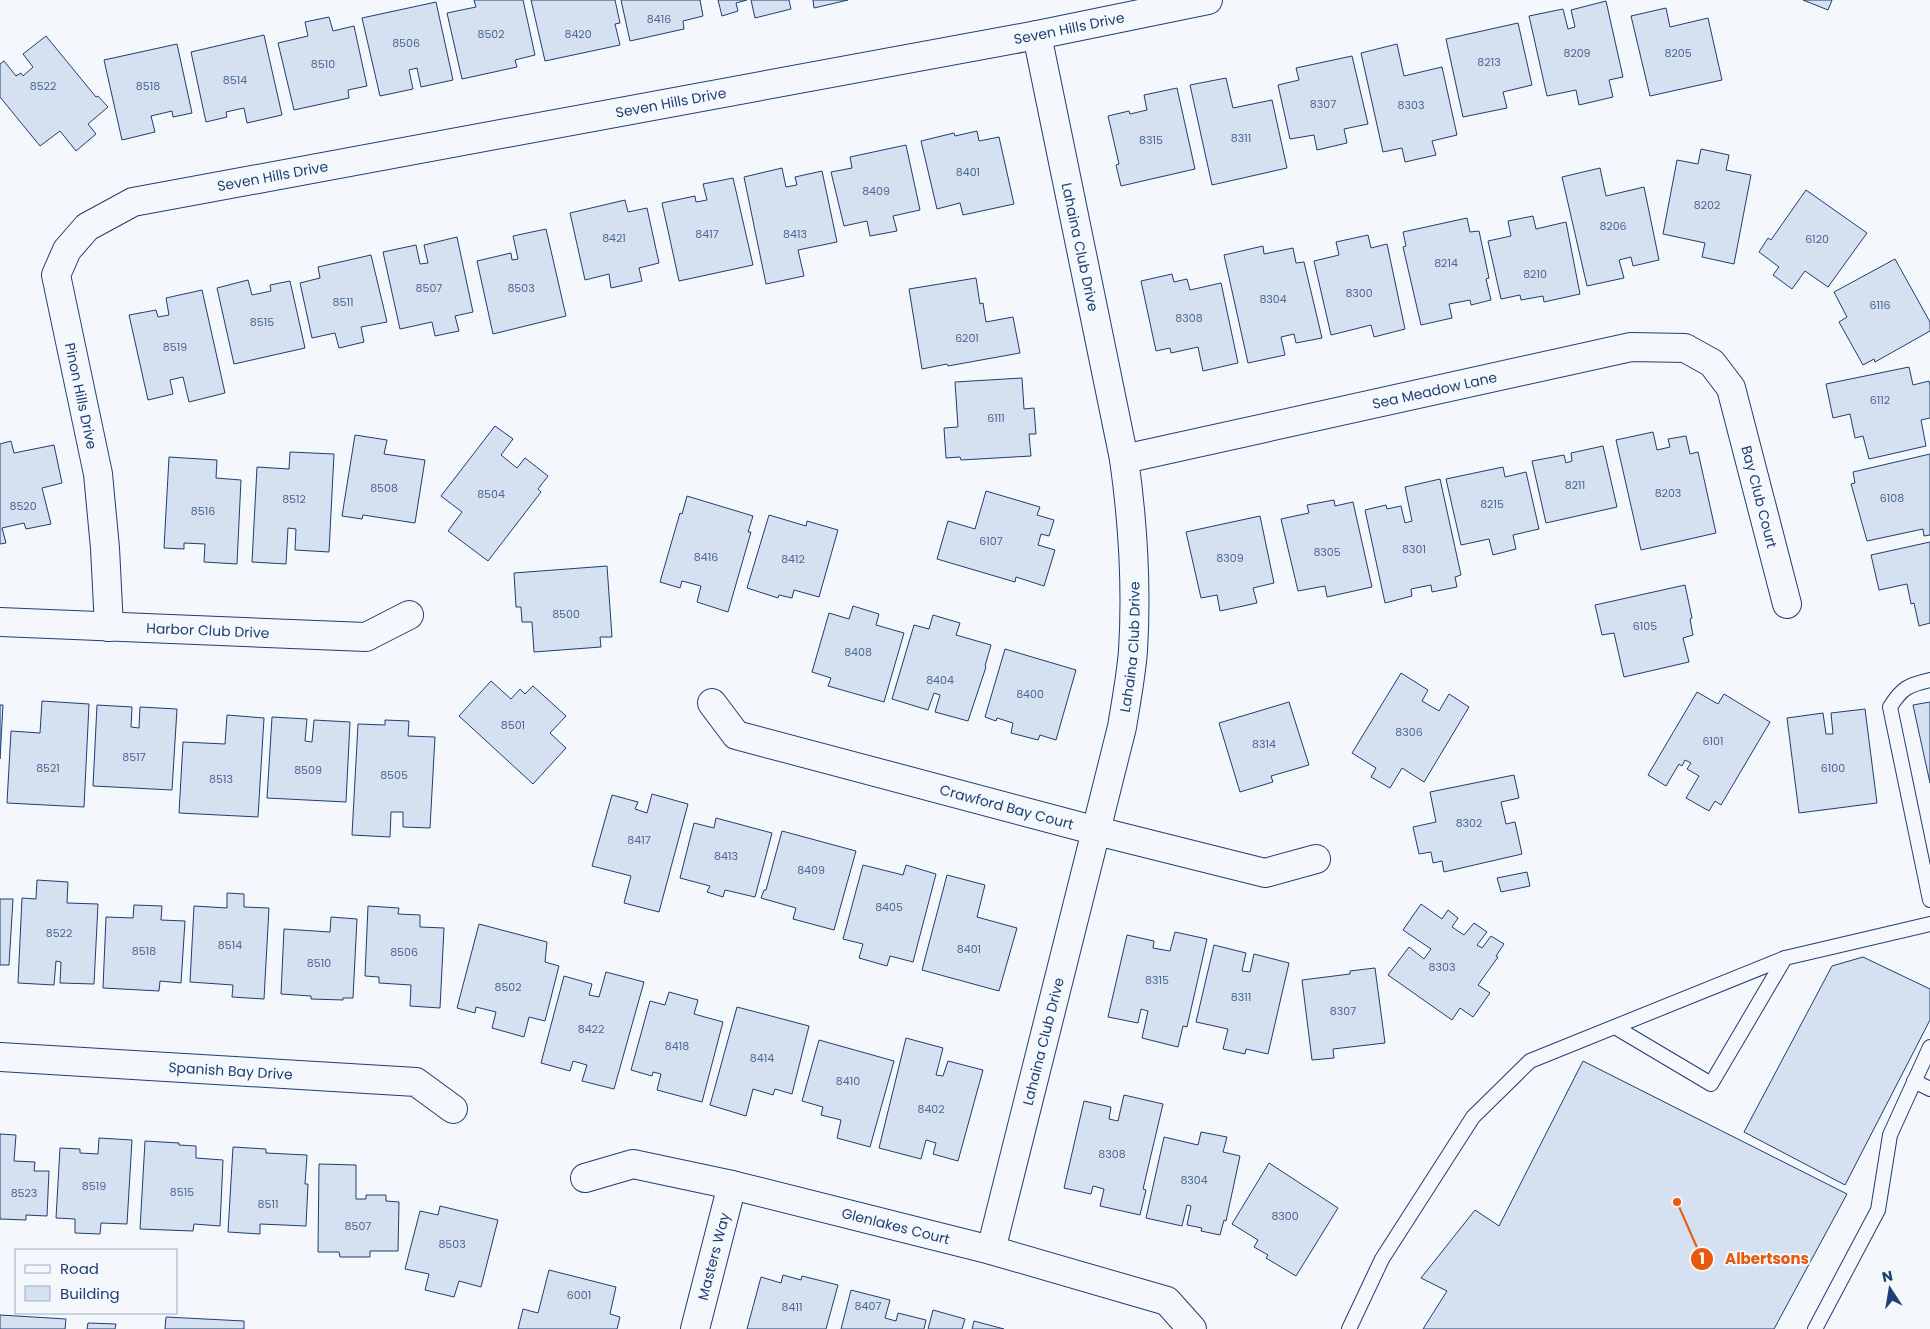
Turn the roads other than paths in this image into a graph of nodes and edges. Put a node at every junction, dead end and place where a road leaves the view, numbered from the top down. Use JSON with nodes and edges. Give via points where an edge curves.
{"nodes":[{"id":1,"x":1208,"y":0,"type":"edge"},
{"id":2,"x":1037,"y":35,"type":"junction"},
{"id":3,"x":133,"y":202,"type":"joint"},
{"id":4,"x":1731,"y":388,"type":"joint"},
{"id":5,"x":1124,"y":459,"type":"junction"},
{"id":6,"x":1787,"y":604,"type":"dead end"},
{"id":7,"x":409,"y":615,"type":"dead end"},
{"id":8,"x":0,"y":622,"type":"edge"},
{"id":9,"x":109,"y":628,"type":"junction"},
{"id":10,"x":1930,"y":680,"type":"edge"},
{"id":11,"x":712,"y":703,"type":"dead end"},
{"id":12,"x":1096,"y":830,"type":"junction"},
{"id":13,"x":1316,"y":859,"type":"dead end"},
{"id":14,"x":1930,"y":900,"type":"edge"},
{"id":15,"x":1930,"y":924,"type":"edge"},
{"id":16,"x":1785,"y":958,"type":"junction"},
{"id":17,"x":1615,"y":1027,"type":"junction"},
{"id":18,"x":1930,"y":1047,"type":"edge"},
{"id":19,"x":0,"y":1056,"type":"edge"},
{"id":20,"x":1914,"y":1082,"type":"junction"},
{"id":21,"x":1930,"y":1089,"type":"edge"},
{"id":22,"x":453,"y":1109,"type":"dead end"},
{"id":23,"x":585,"y":1178,"type":"dead end"},
{"id":24,"x":732,"y":1185,"type":"junction"},
{"id":25,"x":991,"y":1250,"type":"junction"},
{"id":26,"x":695,"y":1329,"type":"edge"},
{"id":27,"x":1192,"y":1329,"type":"edge"},
{"id":28,"x":1350,"y":1329,"type":"edge"},
{"id":29,"x":1815,"y":1329,"type":"edge"}],
"edges":[{"from":1,"to":2,"type":"street","name":"Seven Hills Drive"},
{"from":2,"to":3,"type":"street","name":"Seven Hills Drive"},
{"from":2,"to":5,"type":"street","name":"Lahaina Club Drive"},
{"from":3,"to":9,"type":"street","name":"Pinon Hills Drive","via":[[87,227],[67,250],[56,274],[98,474]]},
{"from":4,"to":5,"type":"street","name":"Sea Meadow Lane","via":[[1712,363],[1685,348],[1631,347]]},
{"from":4,"to":6,"type":"street","name":"Bay Club Court"},
{"from":5,"to":12,"type":"street","name":"Lahaina Club Drive","via":[[1135,578],[1132,652],[1122,727]]},
{"from":7,"to":9,"type":"street","name":"Harbor Club Drive","via":[[366,637]]},
{"from":8,"to":9,"type":"street","name":"Harbor Club Drive"},
{"from":10,"to":14,"type":"lane","via":[[1900,690],[1890,706]]},
{"from":11,"to":12,"type":"street","name":"Crawford Bay Court","via":[[736,735]]},
{"from":12,"to":13,"type":"street","name":"Crawford Bay Court","via":[[1265,873]]},
{"from":12,"to":25,"type":"street","name":"Lahaina Club Drive"},
{"from":15,"to":16,"type":"lane"},
{"from":16,"to":17,"type":"lane"},
{"from":16,"to":17,"type":"lane","via":[[1711,1084]]},
{"from":17,"to":28,"type":"lane","via":[[1530,1061],[1473,1117],[1382,1258]]},
{"from":18,"to":20,"type":"lane"},
{"from":19,"to":22,"type":"street","name":"Spanish Bay Drive","via":[[416,1082]]},
{"from":20,"to":21,"type":"lane"},
{"from":20,"to":29,"type":"lane","via":[[1890,1135],[1878,1210]]},
{"from":23,"to":24,"type":"street","name":"Glenlakes Court","via":[[633,1164]]},
{"from":24,"to":25,"type":"street","name":"Glenlakes Court"},
{"from":24,"to":26,"type":"street","name":"Masters Way"},
{"from":25,"to":27,"type":"street","name":"Glenlakes Court","via":[[1167,1300]]}]}
